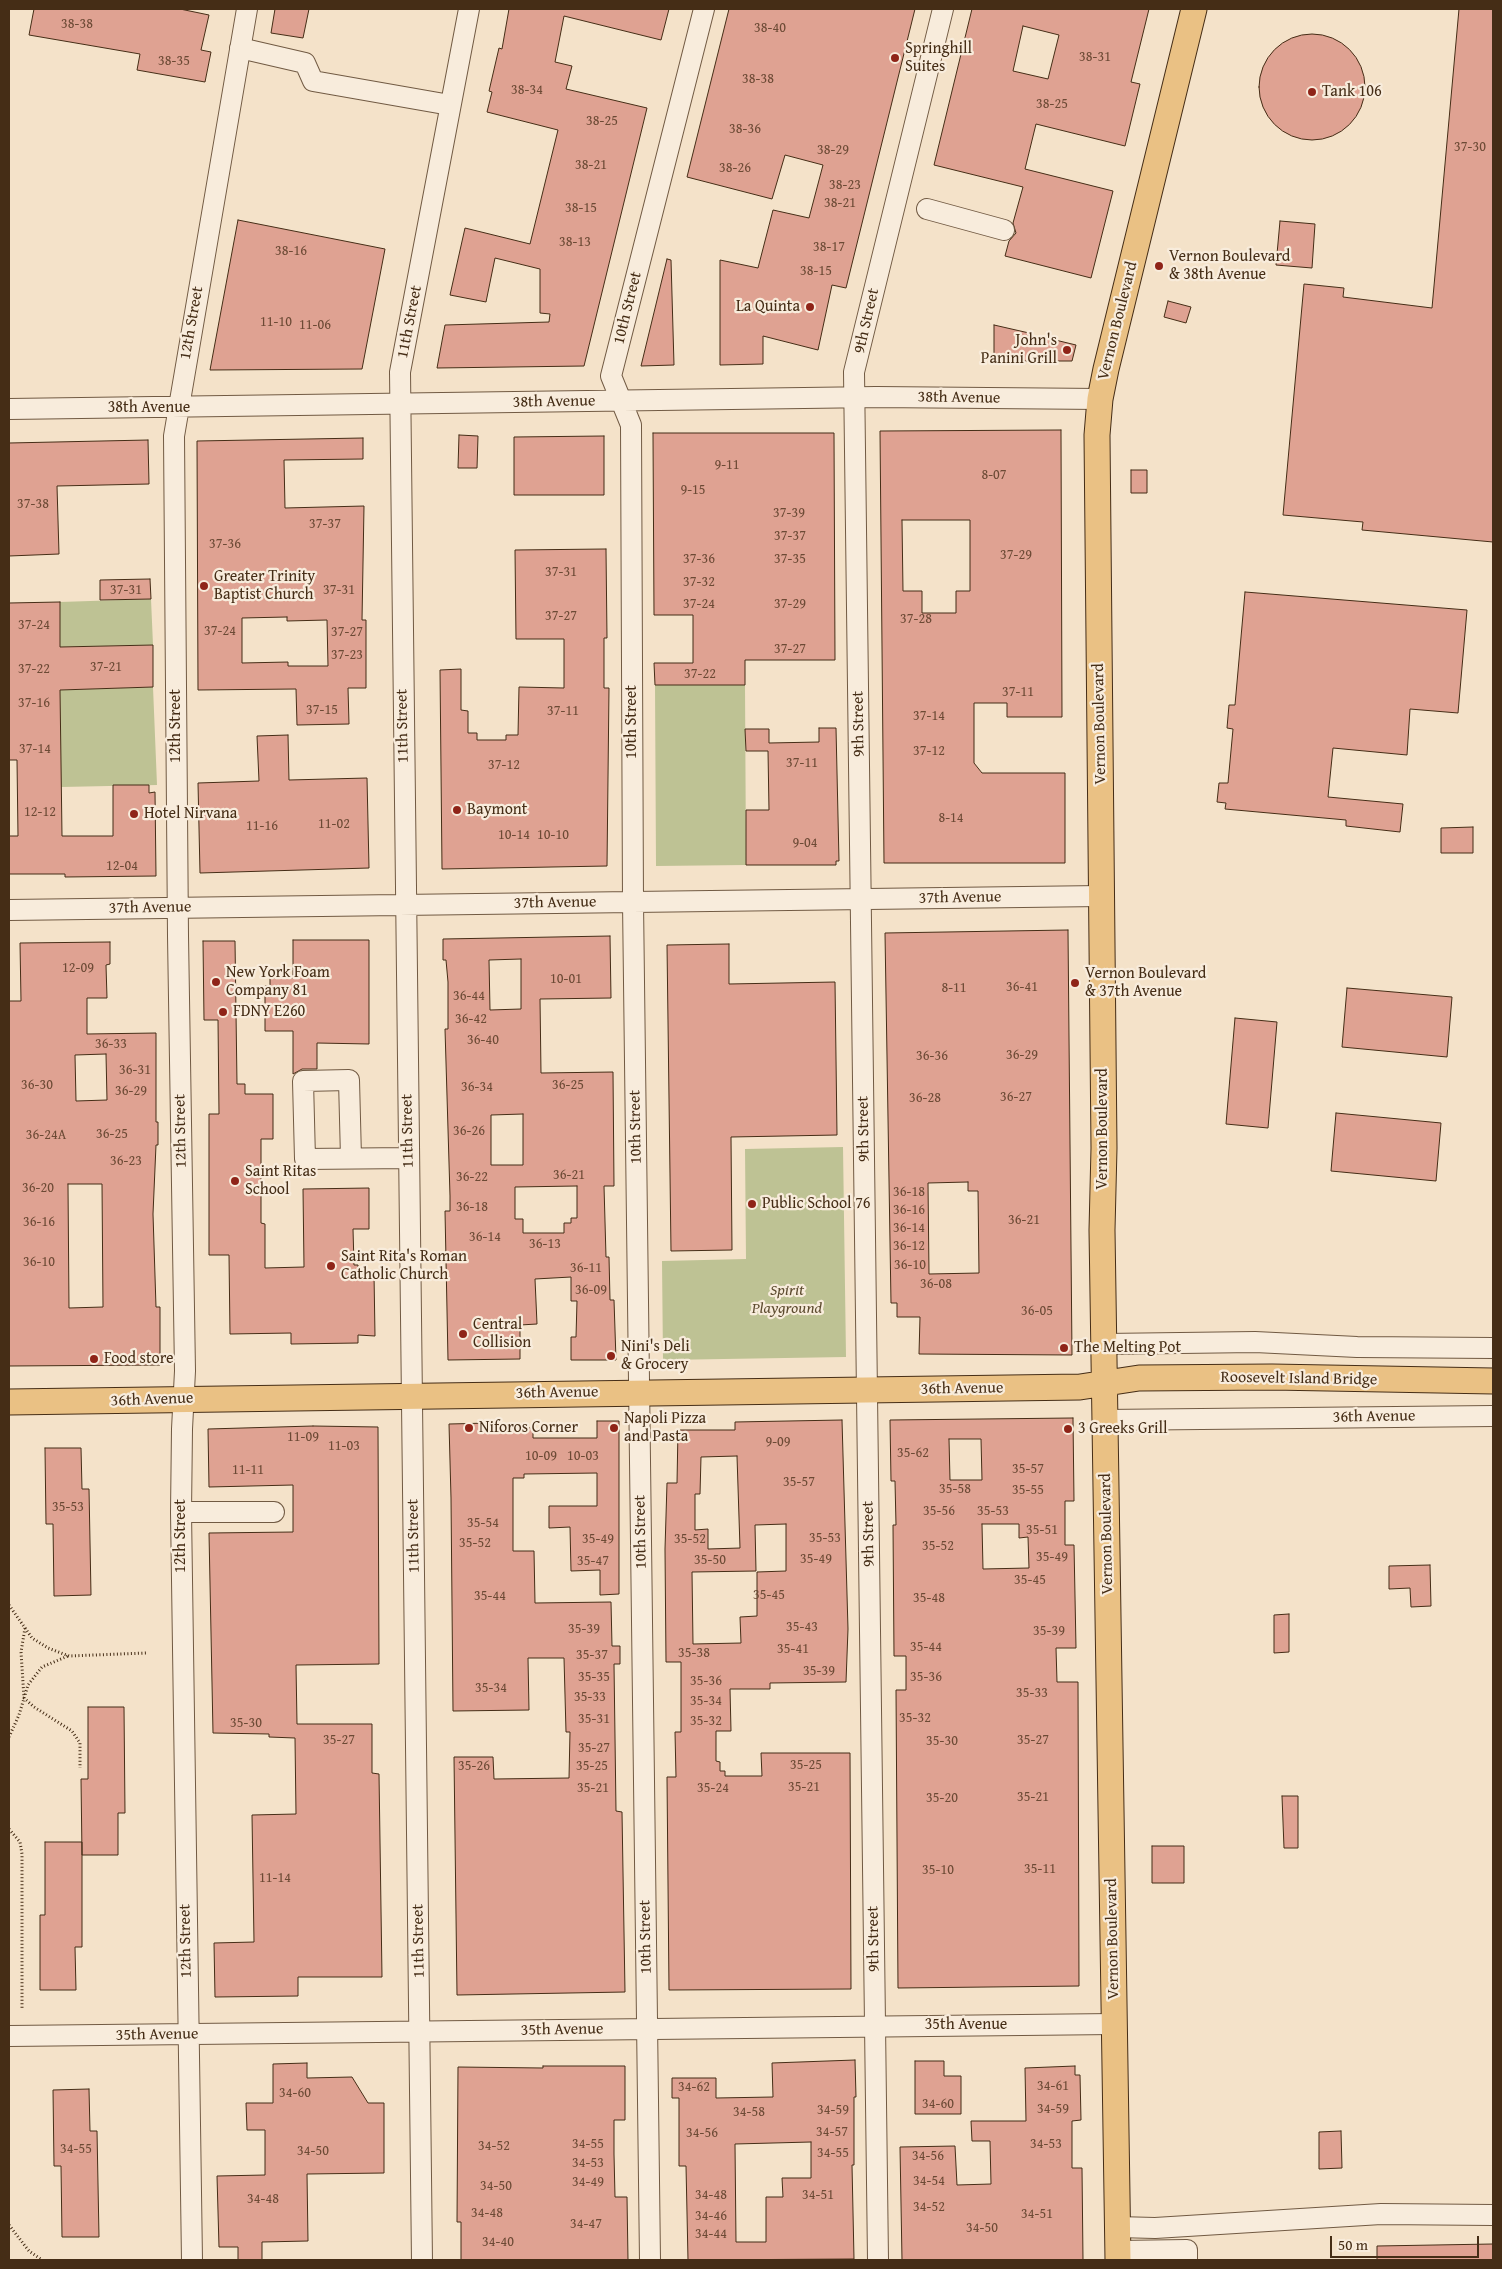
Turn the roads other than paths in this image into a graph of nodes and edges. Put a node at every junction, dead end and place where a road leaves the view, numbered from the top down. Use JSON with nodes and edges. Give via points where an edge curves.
{"nodes":[{"id":1,"x":247,"y":9,"type":"edge"},
{"id":2,"x":468,"y":9,"type":"edge"},
{"id":3,"x":704,"y":9,"type":"edge"},
{"id":4,"x":943,"y":9,"type":"edge"},
{"id":5,"x":1194,"y":9,"type":"edge"},
{"id":6,"x":240,"y":48,"type":"junction"},
{"id":7,"x":450,"y":105,"type":"junction"},
{"id":8,"x":896,"y":200,"type":"junction"},
{"id":9,"x":1004,"y":230,"type":"dead end"},
{"id":10,"x":856,"y":398,"type":"junction"},
{"id":11,"x":1100,"y":398,"type":"junction"},
{"id":12,"x":621,"y":401,"type":"junction"},
{"id":13,"x":400,"y":404,"type":"junction"},
{"id":14,"x":177,"y":407,"type":"junction"},
{"id":15,"x":9,"y":409,"type":"edge"},
{"id":16,"x":1100,"y":896,"type":"junction"},
{"id":17,"x":861,"y":900,"type":"junction"},
{"id":18,"x":633,"y":902,"type":"junction"},
{"id":19,"x":405,"y":905,"type":"junction"},
{"id":20,"x":178,"y":908,"type":"junction"},
{"id":21,"x":9,"y":910,"type":"edge"},
{"id":22,"x":351,"y":1158,"type":"dead end"},
{"id":23,"x":409,"y":1158,"type":"junction"},
{"id":24,"x":1105,"y":1344,"type":"junction"},
{"id":25,"x":1493,"y":1348,"type":"edge"},
{"id":26,"x":1493,"y":1381,"type":"edge"},
{"id":27,"x":1106,"y":1383,"type":"junction"},
{"id":28,"x":868,"y":1390,"type":"junction"},
{"id":29,"x":639,"y":1392,"type":"junction"},
{"id":30,"x":412,"y":1395,"type":"junction"},
{"id":31,"x":183,"y":1400,"type":"junction"},
{"id":32,"x":9,"y":1402,"type":"edge"},
{"id":33,"x":1493,"y":1416,"type":"edge"},
{"id":34,"x":1104,"y":1420,"type":"junction"},
{"id":35,"x":181,"y":1512,"type":"junction"},
{"id":36,"x":274,"y":1512,"type":"dead end"},
{"id":37,"x":1114,"y":2024,"type":"junction"},
{"id":38,"x":875,"y":2026,"type":"junction"},
{"id":39,"x":647,"y":2029,"type":"junction"},
{"id":40,"x":420,"y":2031,"type":"junction"},
{"id":41,"x":188,"y":2034,"type":"junction"},
{"id":42,"x":9,"y":2036,"type":"edge"},
{"id":43,"x":1493,"y":2215,"type":"edge"},
{"id":44,"x":1118,"y":2246,"type":"edge"},
{"id":45,"x":192,"y":2260,"type":"edge"},
{"id":46,"x":422,"y":2260,"type":"edge"},
{"id":47,"x":650,"y":2260,"type":"edge"},
{"id":48,"x":878,"y":2260,"type":"edge"},
{"id":49,"x":1187,"y":2260,"type":"edge"}],
"edges":[{"from":1,"to":6,"type":"street","name":"12th Street"},
{"from":2,"to":7,"type":"street","name":"11th Street"},
{"from":3,"to":12,"type":"street","name":"10th Street","via":[[611,376]]},
{"from":4,"to":8,"type":"street","name":"9th Street"},
{"from":5,"to":11,"type":"main road","name":"Vernon Boulevard"},
{"from":6,"to":7,"type":"street","via":[[305,63],[313,81]]},
{"from":6,"to":14,"type":"street","name":"12th Street"},
{"from":7,"to":13,"type":"street","name":"11th Street","via":[[400,372]]},
{"from":8,"to":9,"type":"street"},
{"from":8,"to":10,"type":"street","name":"9th Street","via":[[854,372]]},
{"from":10,"to":11,"type":"street","name":"38th Avenue"},
{"from":10,"to":12,"type":"street","name":"38th Avenue"},
{"from":10,"to":17,"type":"street","name":"9th Street"},
{"from":11,"to":16,"type":"main road","name":"Vernon Boulevard","via":[[1096,499]]},
{"from":12,"to":13,"type":"street","name":"38th Avenue"},
{"from":12,"to":18,"type":"street","name":"10th Street","via":[[631,426]]},
{"from":13,"to":14,"type":"street","name":"38th Avenue"},
{"from":13,"to":19,"type":"street","name":"11th Street"},
{"from":14,"to":15,"type":"street","name":"38th Avenue"},
{"from":14,"to":20,"type":"street","name":"12th Street","via":[[174,446]]},
{"from":16,"to":17,"type":"street","name":"37th Avenue"},
{"from":16,"to":24,"type":"main road","name":"Vernon Boulevard"},
{"from":17,"to":18,"type":"street","name":"37th Avenue"},
{"from":17,"to":28,"type":"street","name":"9th Street"},
{"from":18,"to":19,"type":"street","name":"37th Avenue"},
{"from":18,"to":29,"type":"street","name":"10th Street"},
{"from":19,"to":20,"type":"street","name":"37th Avenue"},
{"from":19,"to":23,"type":"street","name":"11th Street"},
{"from":20,"to":21,"type":"street","name":"37th Avenue"},
{"from":20,"to":31,"type":"street","name":"12th Street"},
{"from":22,"to":23,"type":"street"},
{"from":23,"to":30,"type":"street","name":"11th Street"},
{"from":24,"to":25,"type":"street","via":[[1255,1342],[1357,1348]]},
{"from":24,"to":27,"type":"main road","name":"Vernon Boulevard"},
{"from":26,"to":27,"type":"main road","name":"Roosevelt Island Bridge","via":[[1263,1377],[1139,1378]]},
{"from":27,"to":28,"type":"main road","name":"36th Avenue","via":[[1080,1387]]},
{"from":27,"to":34,"type":"main road","name":"Vernon Boulevard"},
{"from":28,"to":29,"type":"main road","name":"36th Avenue"},
{"from":28,"to":38,"type":"street","name":"9th Street"},
{"from":29,"to":30,"type":"main road","name":"36th Avenue"},
{"from":29,"to":39,"type":"street","name":"10th Street"},
{"from":30,"to":31,"type":"main road","name":"36th Avenue"},
{"from":30,"to":40,"type":"street","name":"11th Street"},
{"from":31,"to":32,"type":"main road","name":"36th Avenue"},
{"from":31,"to":35,"type":"street","name":"12th Street"},
{"from":33,"to":34,"type":"street","name":"36th Avenue"},
{"from":34,"to":37,"type":"main road","name":"Vernon Boulevard"},
{"from":35,"to":36,"type":"street"},
{"from":35,"to":41,"type":"street","name":"12th Street"},
{"from":37,"to":38,"type":"street","name":"35th Avenue"},
{"from":37,"to":44,"type":"main road","name":"Vernon Boulevard"},
{"from":38,"to":39,"type":"street","name":"35th Avenue"},
{"from":38,"to":48,"type":"street","name":"9th Street"},
{"from":39,"to":40,"type":"street","name":"35th Avenue"},
{"from":39,"to":47,"type":"street","name":"10th Street"},
{"from":40,"to":41,"type":"street","name":"35th Avenue"},
{"from":40,"to":46,"type":"street","name":"11th Street"},
{"from":41,"to":42,"type":"street","name":"35th Avenue"},
{"from":41,"to":45,"type":"street","name":"12th Street"},
{"from":43,"to":44,"type":"street","via":[[1380,2214],[1155,2228]]},
{"from":44,"to":49,"type":"street","via":[[1186,2250]]}]}
